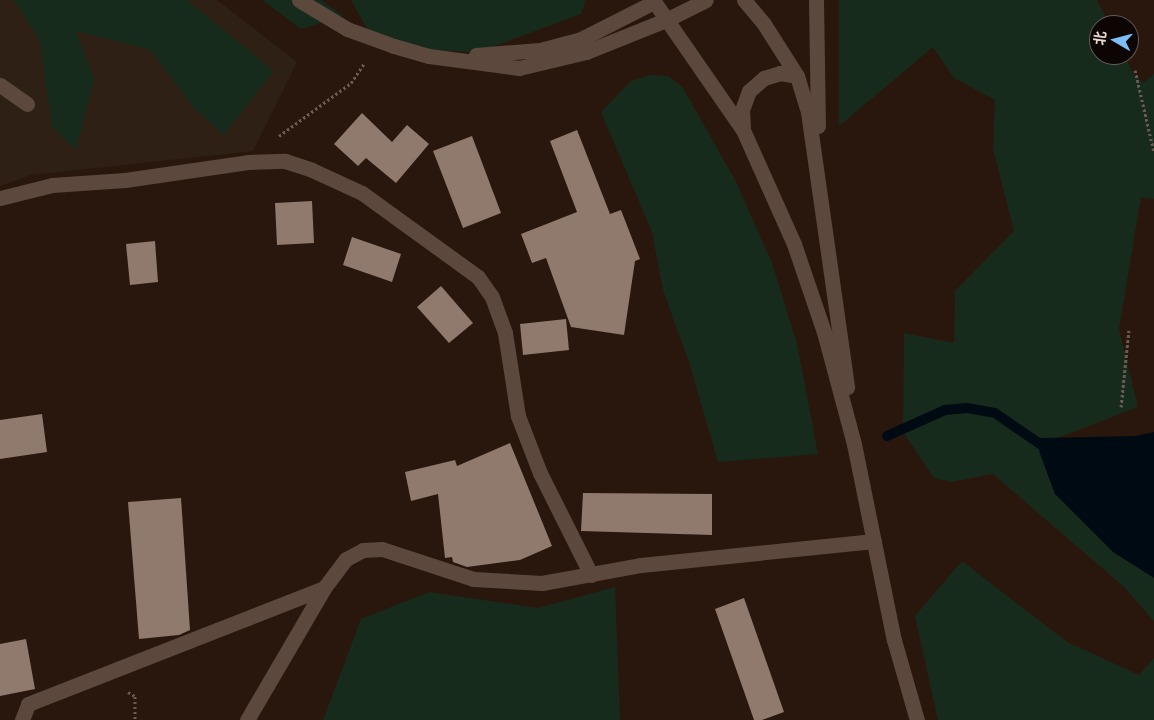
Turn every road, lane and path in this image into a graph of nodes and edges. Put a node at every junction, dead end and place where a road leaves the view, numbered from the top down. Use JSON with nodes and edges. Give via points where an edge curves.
{"nodes":[{"id":1,"x":299,"y":0,"type":"edge"},
{"id":2,"x":706,"y":0,"type":"edge"},
{"id":3,"x":744,"y":0,"type":"edge"},
{"id":4,"x":816,"y":0,"type":"edge"},
{"id":5,"x":655,"y":1,"type":"edge"},
{"id":6,"x":668,"y":19,"type":"junction"},
{"id":7,"x":429,"y":56,"type":"junction"},
{"id":8,"x":365,"y":62,"type":"dead end"},
{"id":9,"x":1135,"y":70,"type":"dead end"},
{"id":10,"x":797,"y":76,"type":"junction"},
{"id":11,"x":0,"y":85,"type":"edge"},
{"id":12,"x":27,"y":104,"type":"dead end"},
{"id":13,"x":743,"y":130,"type":"junction"},
{"id":14,"x":1154,"y":152,"type":"edge"},
{"id":15,"x":263,"y":162,"type":"junction"},
{"id":16,"x":821,"y":185,"type":"junction"},
{"id":17,"x":0,"y":198,"type":"edge"},
{"id":18,"x":1129,"y":330,"type":"dead end"},
{"id":19,"x":1121,"y":407,"type":"dead end"},
{"id":20,"x":854,"y":444,"type":"junction"},
{"id":21,"x":874,"y":541,"type":"junction"},
{"id":22,"x":591,"y":574,"type":"junction"},
{"id":23,"x":324,"y":588,"type":"junction"},
{"id":24,"x":22,"y":720,"type":"edge"},
{"id":25,"x":247,"y":720,"type":"edge"},
{"id":26,"x":917,"y":720,"type":"edge"}],
"edges":[{"from":1,"to":7,"type":"main road","via":[[370,38]]},
{"from":2,"to":6,"type":"main road"},
{"from":3,"to":10,"type":"main road","via":[[764,24]]},
{"from":4,"to":16,"type":"main road"},
{"from":5,"to":6,"type":"main road"},
{"from":5,"to":7,"type":"main road","via":[[581,39],[540,50]]},
{"from":6,"to":7,"type":"main road","via":[[586,52],[518,68]]},
{"from":6,"to":13,"type":"main road"},
{"from":8,"to":15,"type":"path","via":[[351,83],[280,135]]},
{"from":9,"to":14,"type":"path"},
{"from":10,"to":13,"type":"main road","via":[[780,74],[764,78],[749,91],[742,110]]},
{"from":10,"to":16,"type":"main road","via":[[808,112]]},
{"from":11,"to":12,"type":"main road"},
{"from":13,"to":20,"type":"main road","via":[[794,244],[824,332]]},
{"from":15,"to":17,"type":"main road","via":[[235,162],[125,180],[52,185]]},
{"from":15,"to":22,"type":"main road","via":[[285,161],[362,193],[478,277],[492,296],[505,333],[518,416],[540,473]]},
{"from":16,"to":20,"type":"main road"},
{"from":18,"to":19,"type":"path"},
{"from":20,"to":21,"type":"main road"},
{"from":21,"to":22,"type":"main road","via":[[641,565]]},
{"from":21,"to":26,"type":"main road","via":[[894,640]]},
{"from":22,"to":23,"type":"main road","via":[[542,584],[473,579],[382,549],[363,550],[346,560]]},
{"from":23,"to":24,"type":"main road","via":[[28,704]]},
{"from":23,"to":25,"type":"main road"}]}
